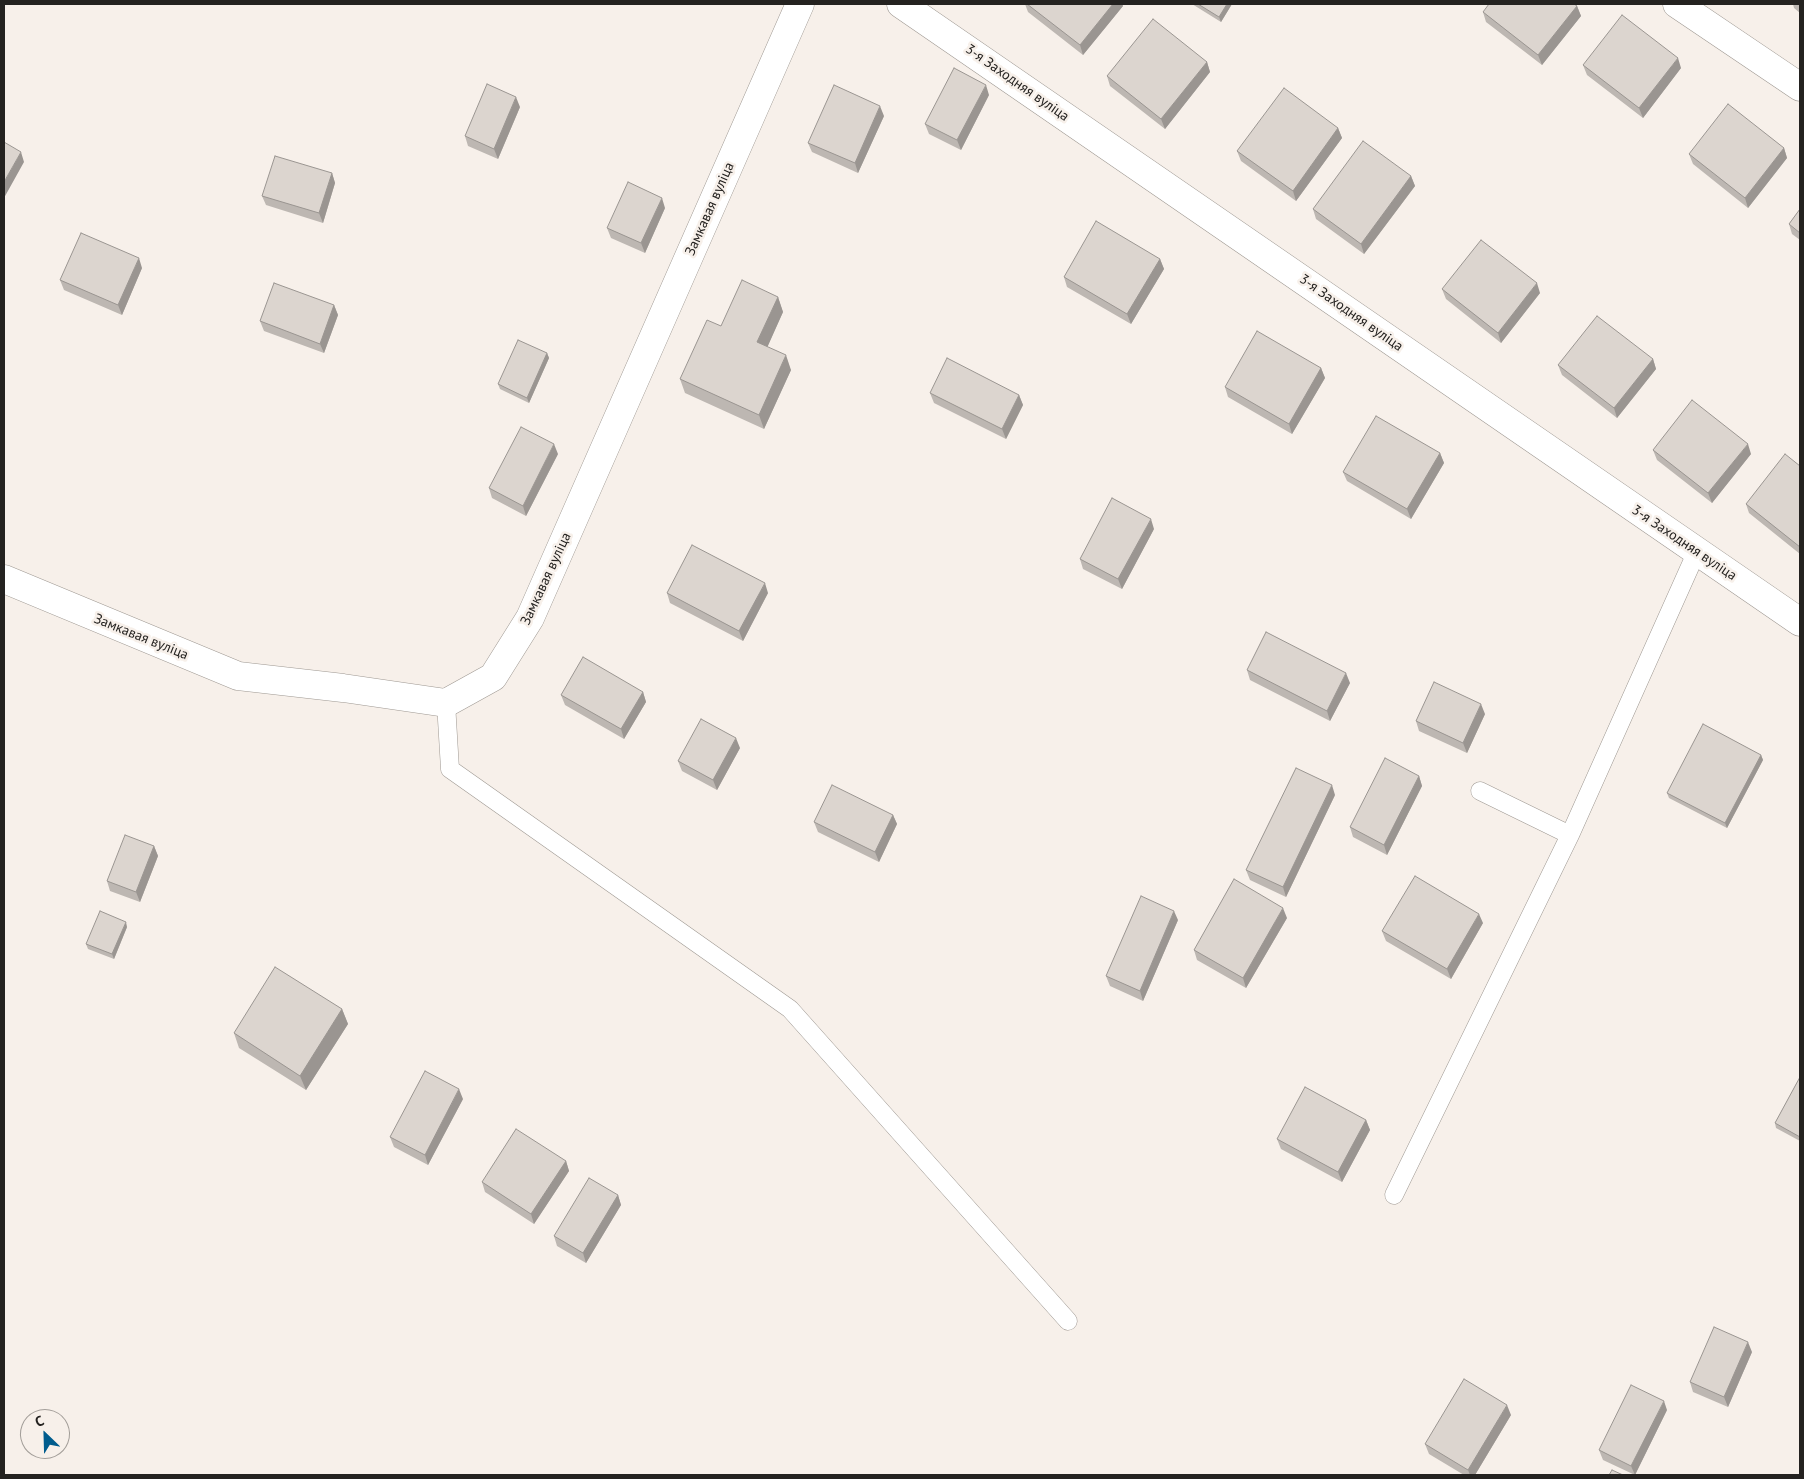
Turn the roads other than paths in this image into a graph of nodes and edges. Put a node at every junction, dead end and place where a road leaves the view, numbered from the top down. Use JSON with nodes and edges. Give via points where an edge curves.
{"nodes":[{"id":1,"x":800,"y":4,"type":"edge"},
{"id":2,"x":901,"y":4,"type":"edge"},
{"id":3,"x":1677,"y":4,"type":"edge"},
{"id":4,"x":1800,"y":87,"type":"edge"},
{"id":5,"x":1697,"y":551,"type":"junction"},
{"id":6,"x":4,"y":579,"type":"edge"},
{"id":7,"x":1800,"y":622,"type":"edge"},
{"id":8,"x":446,"y":703,"type":"junction"},
{"id":9,"x":1480,"y":791,"type":"dead end"},
{"id":10,"x":1570,"y":835,"type":"junction"},
{"id":11,"x":1394,"y":1195,"type":"dead end"},
{"id":12,"x":1068,"y":1321,"type":"dead end"}],
"edges":[{"from":1,"to":8,"type":"street","name":"Замкавая вуліца","via":[[530,618],[493,677]]},
{"from":2,"to":5,"type":"street","name":"3-я Заходняя вуліца"},
{"from":3,"to":4,"type":"street"},
{"from":5,"to":7,"type":"street","name":"3-я Заходняя вуліца"},
{"from":5,"to":10,"type":"lane"},
{"from":6,"to":8,"type":"street","name":"Замкавая вуліца","via":[[238,676]]},
{"from":8,"to":12,"type":"lane","via":[[450,768],[790,1009]]},
{"from":9,"to":10,"type":"lane"},
{"from":10,"to":11,"type":"lane"}]}
